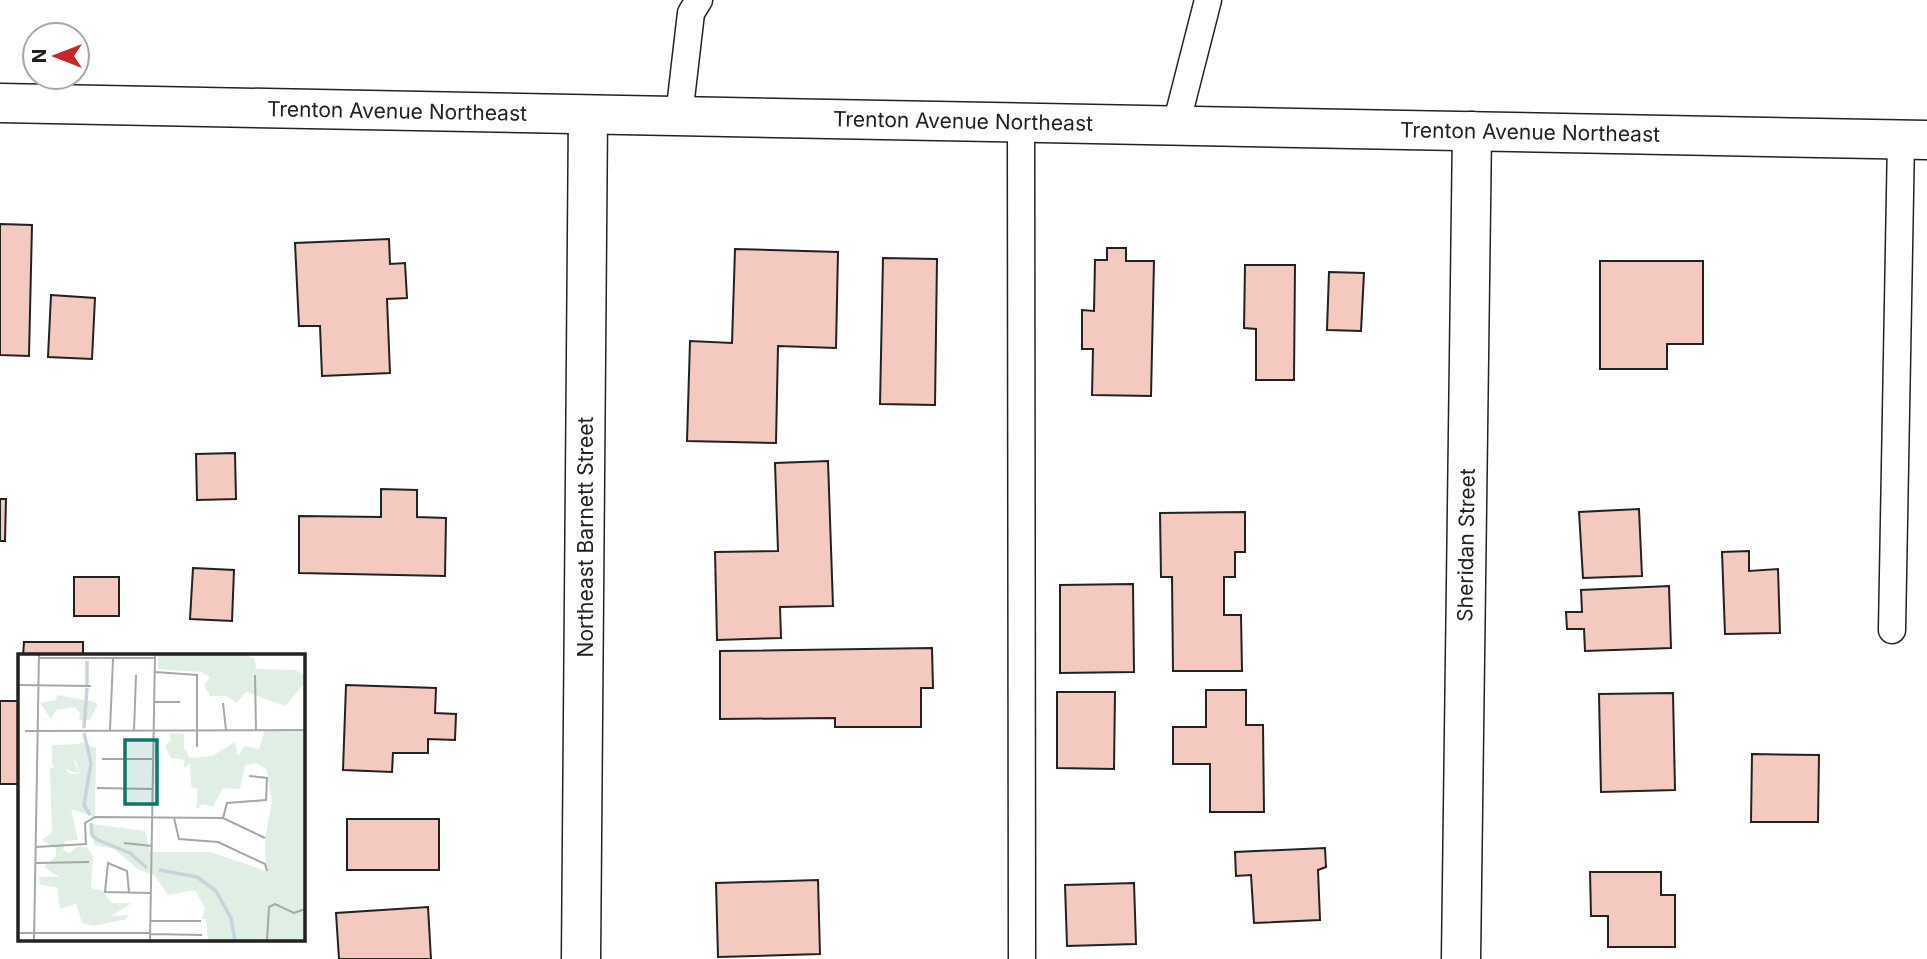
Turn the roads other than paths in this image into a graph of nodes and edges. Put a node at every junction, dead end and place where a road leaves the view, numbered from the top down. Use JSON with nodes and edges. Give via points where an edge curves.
{"nodes":[{"id":1,"x":699,"y":0,"type":"edge"},
{"id":2,"x":1208,"y":0,"type":"edge"},
{"id":3,"x":0,"y":103,"type":"edge"},
{"id":4,"x":588,"y":115,"type":"junction"},
{"id":5,"x":679,"y":116,"type":"junction"},
{"id":6,"x":1021,"y":122,"type":"junction"},
{"id":7,"x":1176,"y":125,"type":"junction"},
{"id":8,"x":1472,"y":131,"type":"junction"},
{"id":9,"x":1914,"y":139,"type":"edge"},
{"id":10,"x":1892,"y":630,"type":"dead end"},
{"id":11,"x":581,"y":959,"type":"edge"},
{"id":12,"x":1022,"y":959,"type":"edge"},
{"id":13,"x":1461,"y":959,"type":"edge"}],
"edges":[{"from":1,"to":5,"type":"lane","via":[[691,13]]},
{"from":2,"to":7,"type":"lane"},
{"from":3,"to":4,"type":"main road","name":"Trenton Avenue Northeast"},
{"from":4,"to":5,"type":"main road","name":"Trenton Avenue Northeast"},
{"from":4,"to":11,"type":"main road","name":"Northeast Barnett Street"},
{"from":5,"to":6,"type":"main road","name":"Trenton Avenue Northeast"},
{"from":6,"to":7,"type":"main road","name":"Trenton Avenue Northeast"},
{"from":6,"to":12,"type":"lane"},
{"from":7,"to":8,"type":"main road","name":"Trenton Avenue Northeast"},
{"from":8,"to":9,"type":"main road","name":"Trenton Avenue Northeast"},
{"from":8,"to":13,"type":"main road","name":"Sheridan Street"},
{"from":9,"to":10,"type":"lane"}]}
